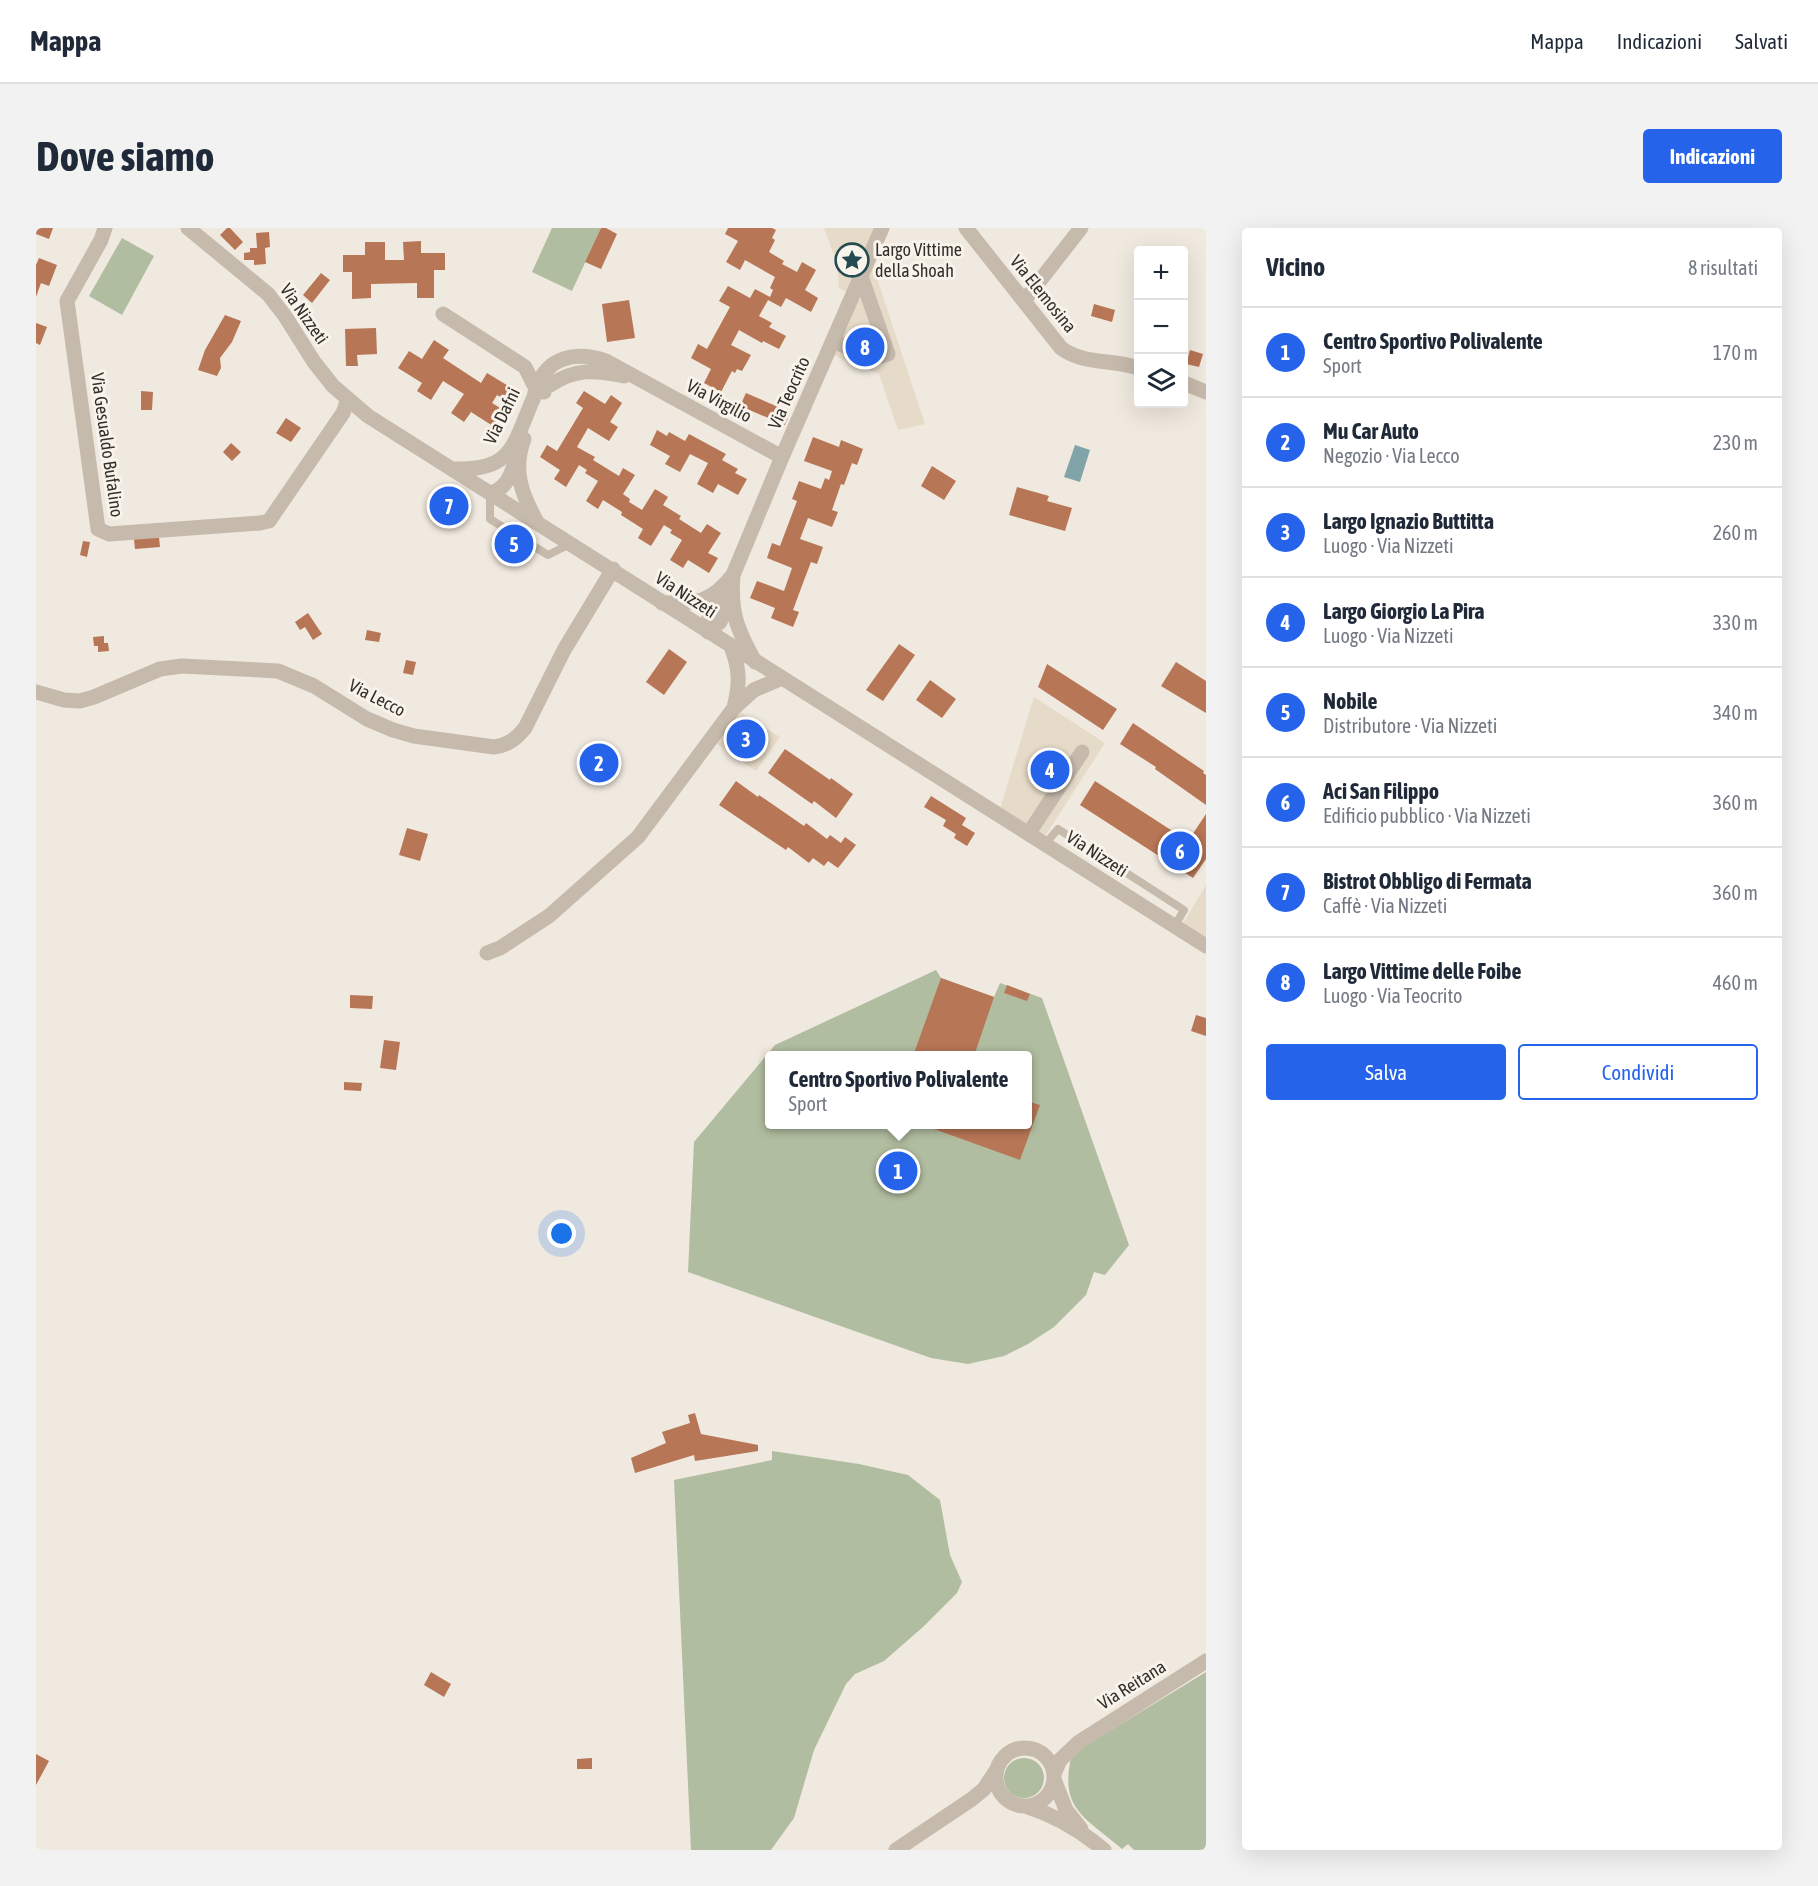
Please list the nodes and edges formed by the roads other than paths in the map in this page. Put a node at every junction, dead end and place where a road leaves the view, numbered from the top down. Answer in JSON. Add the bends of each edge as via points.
{"nodes":[{"id":1,"x":115,"y":228,"type":"edge"},
{"id":2,"x":188,"y":228,"type":"edge"},
{"id":3,"x":882,"y":228,"type":"edge"},
{"id":4,"x":966,"y":228,"type":"edge"},
{"id":5,"x":1081,"y":228,"type":"edge"},
{"id":6,"x":103,"y":234,"type":"edge"},
{"id":7,"x":861,"y":276,"type":"junction"},
{"id":8,"x":1024,"y":301,"type":"junction"},
{"id":9,"x":443,"y":314,"type":"dead end"},
{"id":10,"x":833,"y":340,"type":"junction"},
{"id":11,"x":1134,"y":367,"type":"edge"},
{"id":12,"x":543,"y":385,"type":"junction"},
{"id":13,"x":1188,"y":385,"type":"edge"},
{"id":14,"x":1206,"y":392,"type":"edge"},
{"id":15,"x":348,"y":399,"type":"junction"},
{"id":16,"x":513,"y":455,"type":"junction"},
{"id":17,"x":782,"y":457,"type":"junction"},
{"id":18,"x":454,"y":469,"type":"junction"},
{"id":19,"x":490,"y":493,"type":"junction"},
{"id":20,"x":537,"y":522,"type":"junction"},
{"id":21,"x":572,"y":544,"type":"junction"},
{"id":22,"x":613,"y":569,"type":"junction"},
{"id":23,"x":726,"y":592,"type":"junction"},
{"id":24,"x":662,"y":603,"type":"junction"},
{"id":25,"x":708,"y":632,"type":"junction"},
{"id":26,"x":731,"y":646,"type":"junction"},
{"id":27,"x":755,"y":662,"type":"junction"},
{"id":28,"x":782,"y":678,"type":"junction"},
{"id":29,"x":36,"y":692,"type":"edge"},
{"id":30,"x":734,"y":708,"type":"junction"},
{"id":31,"x":1082,"y":752,"type":"dead end"},
{"id":32,"x":1029,"y":834,"type":"junction"},
{"id":33,"x":1206,"y":946,"type":"edge"},
{"id":34,"x":487,"y":953,"type":"dead end"},
{"id":35,"x":1206,"y":1661,"type":"edge"},
{"id":36,"x":1079,"y":1742,"type":"junction"},
{"id":37,"x":1032,"y":1749,"type":"junction"},
{"id":38,"x":997,"y":1769,"type":"junction"},
{"id":39,"x":1054,"y":1776,"type":"junction"},
{"id":40,"x":972,"y":1799,"type":"junction"},
{"id":41,"x":1012,"y":1804,"type":"junction"},
{"id":42,"x":1028,"y":1807,"type":"junction"},
{"id":43,"x":1085,"y":1834,"type":"junction"},
{"id":44,"x":896,"y":1850,"type":"edge"},
{"id":45,"x":1104,"y":1850,"type":"edge"}],
"edges":[{"from":1,"to":6,"type":"street"},
{"from":2,"to":15,"type":"street","name":"Via Nizzeti","via":[[268,294],[314,362]]},
{"from":3,"to":7,"type":"street","name":"Via Teocrito"},
{"from":4,"to":8,"type":"street","name":"Via Elemosina"},
{"from":5,"to":8,"type":"street"},
{"from":6,"to":15,"type":"street","name":"Via Gesualdo Bufalino","via":[[67,302],[98,528],[109,534],[268,520],[344,413]]},
{"from":7,"to":10,"type":"street","name":"Via Teocrito"},
{"from":7,"to":10,"type":"street","via":[[888,354],[874,358]]},
{"from":8,"to":11,"type":"street","name":"Via Elemosina","via":[[1071,355]]},
{"from":9,"to":12,"type":"street","name":"Via Dafni","via":[[525,367]]},
{"from":10,"to":17,"type":"street","name":"Via Teocrito"},
{"from":12,"to":16,"type":"street","name":"Via Dafni"},
{"from":12,"to":17,"type":"street","name":"Via Virgilio","via":[[586,371],[639,379]]},
{"from":13,"to":14,"type":"street"},
{"from":15,"to":18,"type":"street","name":"Via Nizzeti","via":[[368,416]]},
{"from":16,"to":18,"type":"street","name":"Via Dafni","via":[[481,469]]},
{"from":16,"to":19,"type":"street"},
{"from":16,"to":20,"type":"street","name":"Via Dafni","via":[[526,502]]},
{"from":17,"to":23,"type":"street","name":"Via Teocrito"},
{"from":18,"to":19,"type":"street","name":"Via Nizzeti"},
{"from":19,"to":20,"type":"street","name":"Via Nizzeti"},
{"from":19,"to":21,"type":"lane","via":[[490,519],[548,555]]},
{"from":20,"to":21,"type":"street","name":"Via Nizzeti"},
{"from":21,"to":22,"type":"street","name":"Via Nizzeti"},
{"from":22,"to":24,"type":"street","name":"Via Nizzeti"},
{"from":22,"to":29,"type":"street","name":"Via Lecco","via":[[564,650],[525,728],[502,746],[393,730],[314,686],[278,671],[182,666],[160,669],[80,701]]},
{"from":23,"to":24,"type":"street","via":[[690,603]]},
{"from":23,"to":25,"type":"street","via":[[710,612]]},
{"from":23,"to":27,"type":"street","via":[[740,634]]},
{"from":24,"to":25,"type":"street","name":"Via Nizzeti"},
{"from":25,"to":26,"type":"street","name":"Via Nizzeti"},
{"from":26,"to":27,"type":"street","name":"Via Nizzeti"},
{"from":26,"to":30,"type":"street","via":[[739,676]]},
{"from":27,"to":28,"type":"street","name":"Via Nizzeti"},
{"from":28,"to":30,"type":"street","via":[[754,690]]},
{"from":28,"to":32,"type":"street","name":"Via Nizzeti"},
{"from":30,"to":34,"type":"street","via":[[638,837],[549,916]]},
{"from":31,"to":32,"type":"street"},
{"from":32,"to":33,"type":"street","name":"Via Nizzeti"},
{"from":35,"to":36,"type":"street","name":"Via Reitana"},
{"from":36,"to":37,"type":"street","name":"Via Reitana"},
{"from":36,"to":39,"type":"street","name":"Via Reitana","via":[[1060,1760]]},
{"from":37,"to":38,"type":"street","via":[[1006,1755]]},
{"from":37,"to":39,"type":"street","via":[[1047,1758]]},
{"from":38,"to":40,"type":"street"},
{"from":38,"to":41,"type":"street","via":[[1000,1793]]},
{"from":39,"to":42,"type":"street","via":[[1047,1797]]},
{"from":39,"to":43,"type":"street","via":[[1066,1810]]},
{"from":40,"to":41,"type":"street"},
{"from":40,"to":44,"type":"street"},
{"from":41,"to":42,"type":"street"},
{"from":42,"to":43,"type":"street"},
{"from":43,"to":45,"type":"street"}]}
